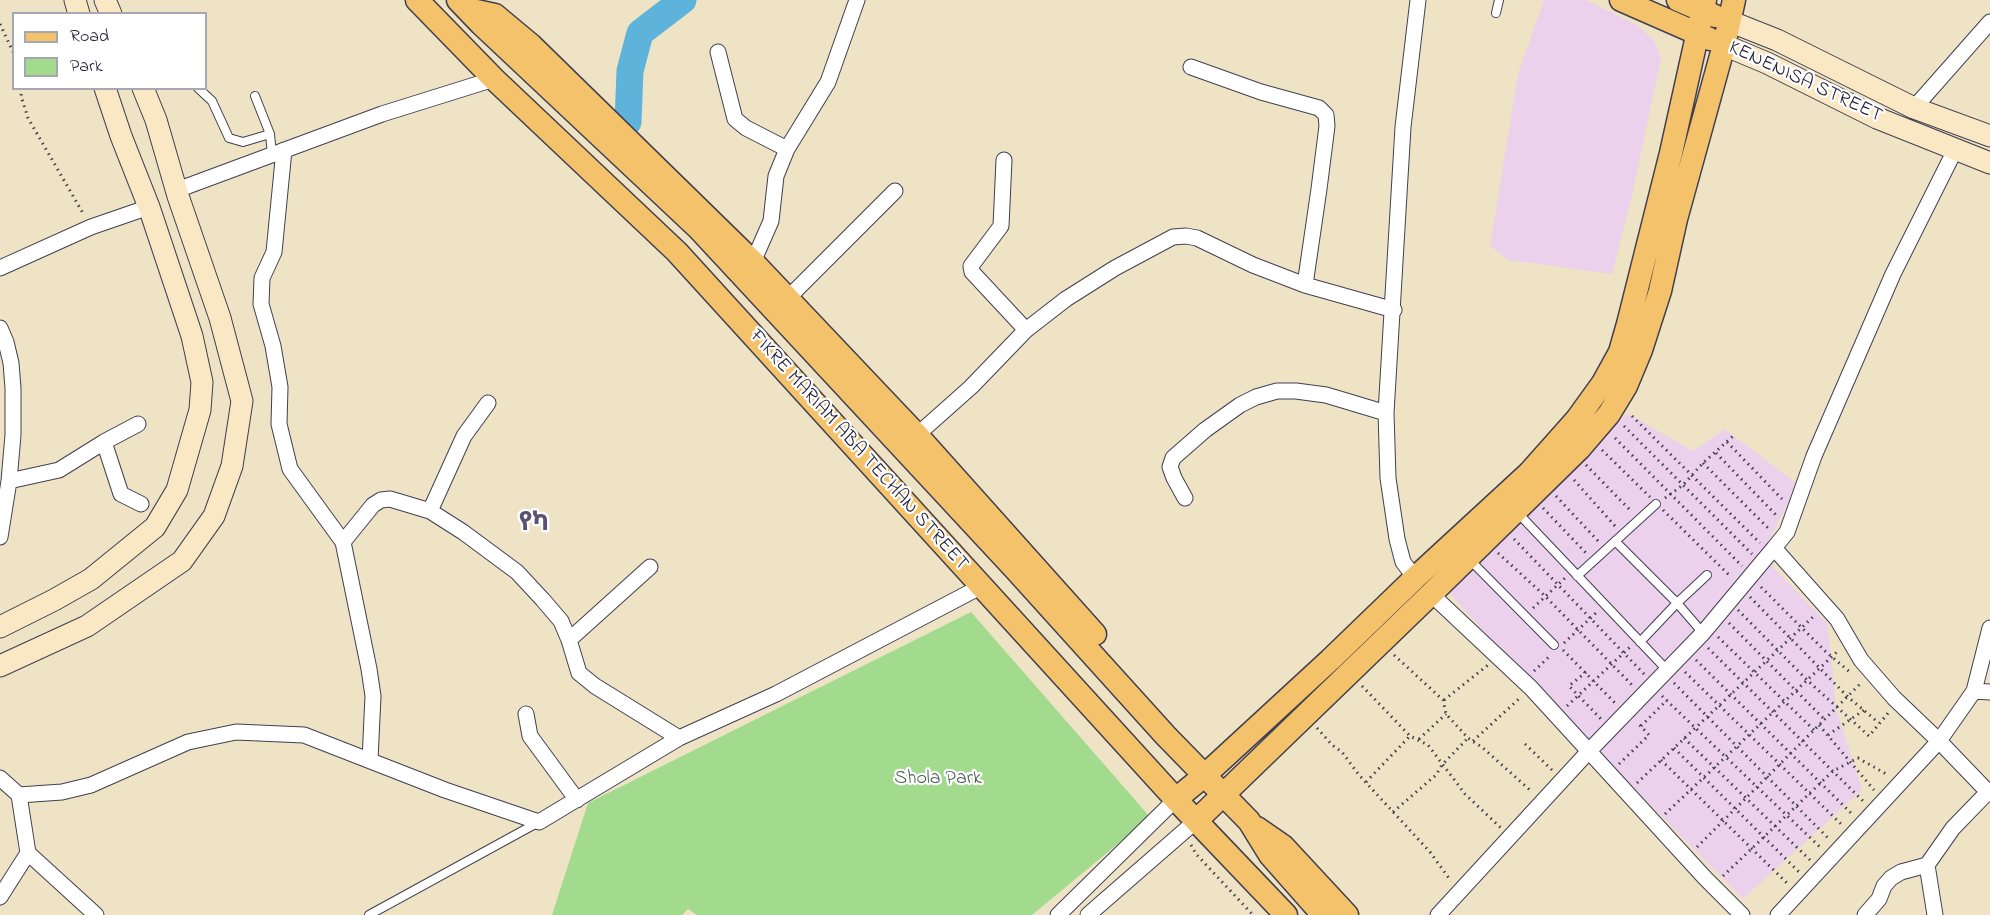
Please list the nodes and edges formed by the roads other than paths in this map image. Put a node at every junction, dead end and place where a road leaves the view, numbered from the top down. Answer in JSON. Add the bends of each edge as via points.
{"nodes":[{"id":1,"x":417,"y":0,"type":"edge"},
{"id":2,"x":857,"y":0,"type":"edge"},
{"id":3,"x":1418,"y":0,"type":"edge"},
{"id":4,"x":1499,"y":0,"type":"edge"},
{"id":5,"x":1621,"y":0,"type":"edge"},
{"id":6,"x":1678,"y":0,"type":"edge"},
{"id":7,"x":463,"y":4,"type":"edge"},
{"id":8,"x":1704,"y":5,"type":"edge"},
{"id":9,"x":1731,"y":10,"type":"edge"},
{"id":10,"x":1496,"y":13,"type":"dead end"},
{"id":11,"x":1990,"y":22,"type":"edge"},
{"id":12,"x":1697,"y":34,"type":"junction"},
{"id":13,"x":1724,"y":45,"type":"junction"},
{"id":14,"x":718,"y":52,"type":"dead end"},
{"id":15,"x":1191,"y":67,"type":"dead end"},
{"id":16,"x":494,"y":79,"type":"junction"},
{"id":17,"x":106,"y":90,"type":"edge"},
{"id":18,"x":144,"y":90,"type":"edge"},
{"id":19,"x":200,"y":90,"type":"edge"},
{"id":20,"x":255,"y":96,"type":"dead end"},
{"id":21,"x":1914,"y":108,"type":"junction"},
{"id":22,"x":270,"y":134,"type":"junction"},
{"id":23,"x":1990,"y":136,"type":"edge"},
{"id":24,"x":787,"y":148,"type":"junction"},
{"id":25,"x":1955,"y":150,"type":"junction"},
{"id":26,"x":278,"y":153,"type":"junction"},
{"id":27,"x":1004,"y":160,"type":"dead end"},
{"id":28,"x":1990,"y":163,"type":"edge"},
{"id":29,"x":177,"y":190,"type":"junction"},
{"id":30,"x":895,"y":190,"type":"dead end"},
{"id":31,"x":149,"y":207,"type":"junction"},
{"id":32,"x":1665,"y":217,"type":"junction"},
{"id":33,"x":699,"y":229,"type":"junction"},
{"id":34,"x":677,"y":252,"type":"junction"},
{"id":35,"x":753,"y":262,"type":"junction"},
{"id":36,"x":0,"y":267,"type":"edge"},
{"id":37,"x":1305,"y":285,"type":"junction"},
{"id":38,"x":788,"y":298,"type":"junction"},
{"id":39,"x":1394,"y":310,"type":"junction"},
{"id":40,"x":0,"y":328,"type":"edge"},
{"id":41,"x":1026,"y":330,"type":"junction"},
{"id":42,"x":488,"y":403,"type":"dead end"},
{"id":43,"x":1386,"y":413,"type":"junction"},
{"id":44,"x":138,"y":424,"type":"dead end"},
{"id":45,"x":917,"y":435,"type":"junction"},
{"id":46,"x":104,"y":442,"type":"junction"},
{"id":47,"x":9,"y":481,"type":"junction"},
{"id":48,"x":1185,"y":498,"type":"dead end"},
{"id":49,"x":141,"y":504,"type":"dead end"},
{"id":50,"x":1656,"y":504,"type":"road end"},
{"id":51,"x":430,"y":511,"type":"junction"},
{"id":52,"x":1516,"y":511,"type":"junction"},
{"id":53,"x":0,"y":537,"type":"edge"},
{"id":54,"x":1615,"y":541,"type":"junction"},
{"id":55,"x":343,"y":542,"type":"junction"},
{"id":56,"x":1767,"y":556,"type":"junction"},
{"id":57,"x":1468,"y":558,"type":"junction"},
{"id":58,"x":650,"y":567,"type":"dead end"},
{"id":59,"x":1575,"y":573,"type":"junction"},
{"id":60,"x":1707,"y":575,"type":"dead end"},
{"id":61,"x":1415,"y":578,"type":"junction"},
{"id":62,"x":982,"y":586,"type":"junction"},
{"id":63,"x":1431,"y":594,"type":"junction"},
{"id":64,"x":1677,"y":603,"type":"junction"},
{"id":65,"x":0,"y":627,"type":"edge"},
{"id":66,"x":1990,"y":628,"type":"edge"},
{"id":67,"x":1703,"y":633,"type":"junction"},
{"id":68,"x":569,"y":640,"type":"junction"},
{"id":69,"x":1639,"y":641,"type":"junction"},
{"id":70,"x":1556,"y":646,"type":"road end"},
{"id":71,"x":0,"y":666,"type":"edge"},
{"id":72,"x":1659,"y":679,"type":"junction"},
{"id":73,"x":1974,"y":691,"type":"junction"},
{"id":74,"x":1990,"y":692,"type":"edge"},
{"id":75,"x":526,"y":714,"type":"dead end"},
{"id":76,"x":1148,"y":716,"type":"junction"},
{"id":77,"x":679,"y":738,"type":"junction"},
{"id":78,"x":1940,"y":741,"type":"junction"},
{"id":79,"x":1589,"y":751,"type":"junction"},
{"id":80,"x":370,"y":760,"type":"junction"},
{"id":81,"x":1204,"y":776,"type":"junction"},
{"id":82,"x":0,"y":778,"type":"edge"},
{"id":83,"x":1989,"y":794,"type":"edge"},
{"id":84,"x":19,"y":795,"type":"junction"},
{"id":85,"x":1223,"y":796,"type":"junction"},
{"id":86,"x":1176,"y":799,"type":"junction"},
{"id":87,"x":577,"y":800,"type":"junction"},
{"id":88,"x":539,"y":822,"type":"junction"},
{"id":89,"x":1249,"y":822,"type":"junction"},
{"id":90,"x":1190,"y":826,"type":"junction"},
{"id":91,"x":28,"y":853,"type":"junction"},
{"id":92,"x":1927,"y":865,"type":"junction"},
{"id":93,"x":0,"y":897,"type":"edge"},
{"id":94,"x":1281,"y":913,"type":"edge"},
{"id":95,"x":96,"y":915,"type":"edge"},
{"id":96,"x":369,"y":915,"type":"edge"},
{"id":97,"x":1058,"y":915,"type":"edge"},
{"id":98,"x":1088,"y":915,"type":"edge"},
{"id":99,"x":1323,"y":915,"type":"edge"},
{"id":100,"x":1347,"y":915,"type":"edge"},
{"id":101,"x":1438,"y":915,"type":"edge"},
{"id":102,"x":1742,"y":915,"type":"edge"},
{"id":103,"x":1778,"y":915,"type":"edge"},
{"id":104,"x":1865,"y":915,"type":"edge"},
{"id":105,"x":1935,"y":915,"type":"edge"}],
"edges":[{"from":1,"to":16,"type":"main road","name":"FIKRE MARIAM ABA TECHAN STREET"},
{"from":2,"to":24,"type":"street","via":[[828,82]]},
{"from":3,"to":39,"type":"street","via":[[1403,127]]},
{"from":4,"to":10,"type":"lane"},
{"from":5,"to":12,"type":"main road","name":"KENENISA STREET"},
{"from":6,"to":8,"type":"main road","name":"KENENISA STREET"},
{"from":7,"to":33,"type":"main road","name":"FIKRE MARIAM ABA TECHAN STREET"},
{"from":7,"to":35,"type":"main road","via":[[495,15],[531,45]]},
{"from":8,"to":9,"type":"main road","name":"KENENISA STREET"},
{"from":8,"to":12,"type":"main road"},
{"from":9,"to":13,"type":"main road"},
{"from":9,"to":21,"type":"main road","name":"KENENISA STREET","via":[[1777,40]]},
{"from":11,"to":21,"type":"street"},
{"from":12,"to":13,"type":"main road","name":"KENENISA STREET"},
{"from":12,"to":32,"type":"main road","via":[[1671,153]]},
{"from":13,"to":25,"type":"main road","name":"KENENISA STREET","via":[[1877,118]]},
{"from":13,"to":32,"type":"main road"},
{"from":14,"to":24,"type":"street","via":[[735,119]]},
{"from":15,"to":37,"type":"street","via":[[1319,108],[1326,115]]},
{"from":16,"to":26,"type":"street","via":[[382,114]]},
{"from":16,"to":34,"type":"main road","name":"FIKRE MARIAM ABA TECHAN STREET"},
{"from":17,"to":31,"type":"main road"},
{"from":18,"to":29,"type":"main road"},
{"from":19,"to":22,"type":"lane","via":[[212,101],[229,138],[243,142]]},
{"from":20,"to":22,"type":"lane"},
{"from":21,"to":23,"type":"main road","name":"KENENISA STREET"},
{"from":22,"to":26,"type":"lane"},
{"from":24,"to":35,"type":"street","via":[[776,176],[771,221]]},
{"from":25,"to":28,"type":"main road","name":"KENENISA STREET"},
{"from":25,"to":56,"type":"street","via":[[1893,274],[1794,511]]},
{"from":26,"to":29,"type":"street"},
{"from":26,"to":55,"type":"street","via":[[274,252],[262,279],[261,304],[280,387],[279,424],[290,469]]},
{"from":27,"to":41,"type":"street","via":[[1001,226],[971,266],[972,272]]},
{"from":29,"to":71,"type":"main road","via":[[220,318],[242,401],[232,465],[214,516],[182,561],[135,594],[87,626]]},
{"from":30,"to":38,"type":"street"},
{"from":31,"to":36,"type":"street","via":[[91,227]]},
{"from":31,"to":65,"type":"main road","via":[[192,336],[202,382],[195,432],[177,490],[155,527],[91,579]]},
{"from":32,"to":52,"type":"main road","via":[[1660,291],[1626,386],[1609,414],[1579,449]]},
{"from":32,"to":61,"type":"main road","via":[[1620,352],[1603,383],[1529,473]]},
{"from":33,"to":34,"type":"main road"},
{"from":33,"to":76,"type":"main road","name":"FIKRE MARIAM ABA TECHAN STREET"},
{"from":34,"to":62,"type":"main road","name":"FIKRE MARIAM ABA TECHAN STREET"},
{"from":35,"to":38,"type":"main road"},
{"from":37,"to":39,"type":"street"},
{"from":37,"to":41,"type":"street","via":[[1197,238],[1173,237],[1115,268]]},
{"from":38,"to":45,"type":"main road"},
{"from":39,"to":43,"type":"street"},
{"from":40,"to":47,"type":"street","via":[[11,363],[13,388]]},
{"from":41,"to":45,"type":"street"},
{"from":42,"to":51,"type":"street","via":[[464,436]]},
{"from":43,"to":48,"type":"street","via":[[1326,395],[1296,391],[1256,397],[1205,430],[1173,458],[1170,467]]},
{"from":43,"to":61,"type":"street","via":[[1388,478],[1397,539],[1403,562]]},
{"from":44,"to":46,"type":"street"},
{"from":45,"to":76,"type":"main road","via":[[1141,686]]},
{"from":46,"to":47,"type":"street","via":[[59,470]]},
{"from":46,"to":49,"type":"street","via":[[121,494]]},
{"from":47,"to":53,"type":"street"},
{"from":50,"to":54,"type":"lane"},
{"from":51,"to":55,"type":"street","via":[[381,500]]},
{"from":51,"to":68,"type":"street","via":[[517,572],[561,621]]},
{"from":52,"to":57,"type":"main road"},
{"from":52,"to":59,"type":"lane"},
{"from":54,"to":59,"type":"lane"},
{"from":54,"to":64,"type":"lane"},
{"from":55,"to":80,"type":"street","via":[[373,696]]},
{"from":56,"to":67,"type":"street"},
{"from":56,"to":78,"type":"street","via":[[1825,605],[1861,660]]},
{"from":57,"to":63,"type":"main road"},
{"from":57,"to":70,"type":"lane"},
{"from":58,"to":68,"type":"street"},
{"from":59,"to":69,"type":"lane"},
{"from":60,"to":64,"type":"lane"},
{"from":61,"to":81,"type":"main road"},
{"from":62,"to":77,"type":"street","via":[[776,694]]},
{"from":62,"to":86,"type":"main road","name":"FIKRE MARIAM ABA TECHAN STREET"},
{"from":63,"to":79,"type":"street","via":[[1498,656]]},
{"from":63,"to":85,"type":"main road"},
{"from":64,"to":67,"type":"lane"},
{"from":64,"to":69,"type":"lane"},
{"from":66,"to":73,"type":"street"},
{"from":67,"to":72,"type":"street"},
{"from":68,"to":77,"type":"street","via":[[579,673]]},
{"from":69,"to":72,"type":"lane"},
{"from":72,"to":79,"type":"street"},
{"from":73,"to":74,"type":"street"},
{"from":73,"to":78,"type":"street"},
{"from":75,"to":87,"type":"street","via":[[530,736]]},
{"from":76,"to":81,"type":"main road","name":"FIKRE MARIAM ABA TECHAN STREET"},
{"from":77,"to":87,"type":"street"},
{"from":78,"to":83,"type":"street"},
{"from":78,"to":103,"type":"street"},
{"from":79,"to":101,"type":"street"},
{"from":79,"to":102,"type":"street"},
{"from":80,"to":84,"type":"street","via":[[304,735],[236,732],[188,742],[91,785]]},
{"from":80,"to":88,"type":"street"},
{"from":81,"to":85,"type":"main road","name":"FIKRE MARIAM ABA TECHAN STREET"},
{"from":81,"to":86,"type":"main road"},
{"from":82,"to":84,"type":"street"},
{"from":83,"to":92,"type":"street","via":[[1953,828]]},
{"from":84,"to":91,"type":"street"},
{"from":85,"to":89,"type":"main road","name":"FIKRE MARIAM ABA TECHAN STREET"},
{"from":85,"to":90,"type":"main road"},
{"from":86,"to":90,"type":"main road","name":"FIKRE MARIAM ABA TECHAN STREET"},
{"from":86,"to":97,"type":"street"},
{"from":87,"to":88,"type":"street"},
{"from":88,"to":96,"type":"lane"},
{"from":89,"to":99,"type":"main road","name":"FIKRE MARIAM ABA TECHAN STREET","via":[[1270,855]]},
{"from":89,"to":100,"type":"main road","via":[[1283,846]]},
{"from":90,"to":94,"type":"main road","name":"FIKRE MARIAM ABA TECHAN STREET"},
{"from":90,"to":98,"type":"street"},
{"from":91,"to":93,"type":"street"},
{"from":91,"to":95,"type":"street"},
{"from":92,"to":104,"type":"street","via":[[1891,878]]},
{"from":92,"to":105,"type":"street"}]}
